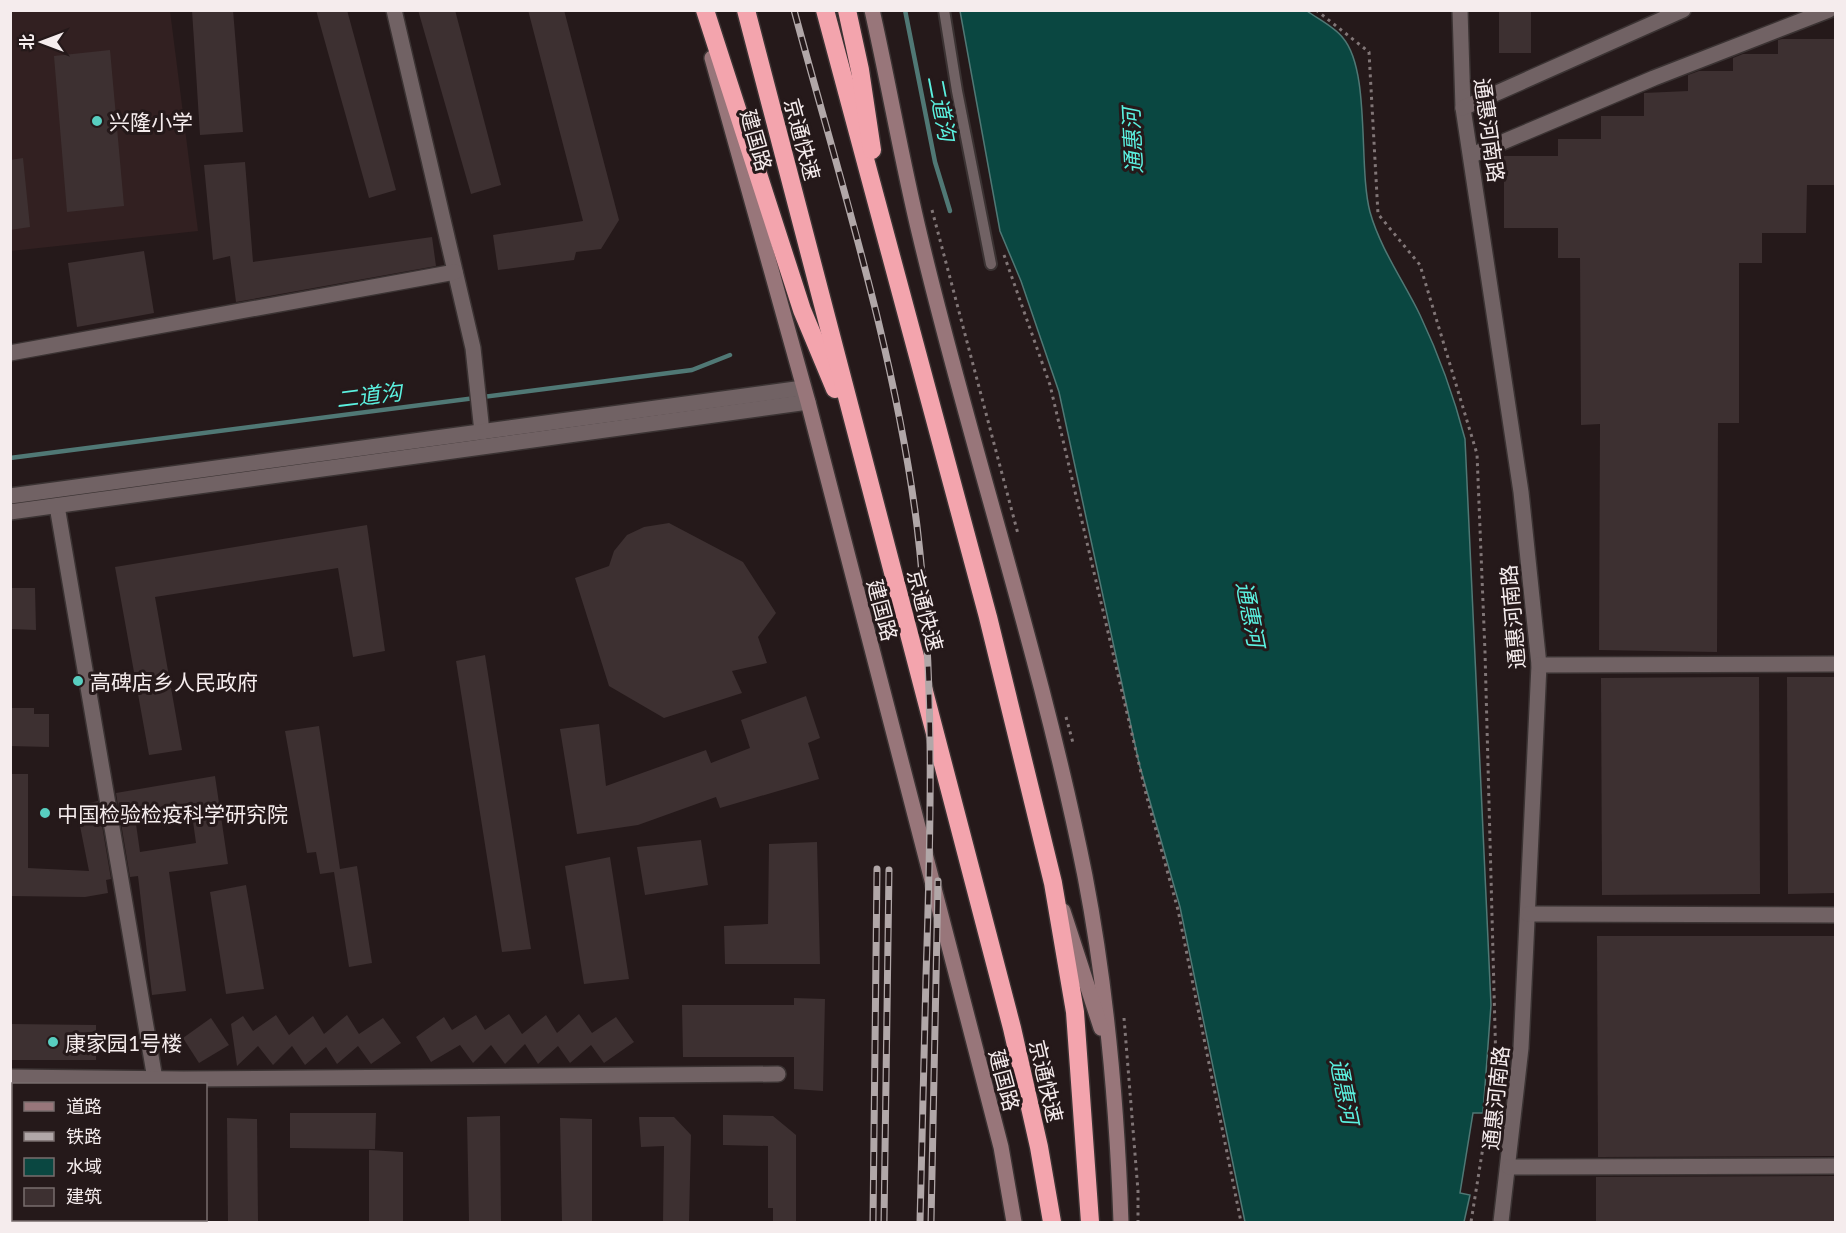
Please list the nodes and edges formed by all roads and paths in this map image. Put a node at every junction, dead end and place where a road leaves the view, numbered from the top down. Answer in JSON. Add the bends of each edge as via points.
{"nodes":[{"id":1,"x":394,"y":10,"type":"edge"},
{"id":2,"x":699,"y":10,"type":"edge"},
{"id":3,"x":705,"y":10,"type":"edge"},
{"id":4,"x":746,"y":10,"type":"edge"},
{"id":5,"x":825,"y":10,"type":"edge"},
{"id":6,"x":848,"y":10,"type":"edge"},
{"id":7,"x":872,"y":10,"type":"edge"},
{"id":8,"x":945,"y":10,"type":"edge"},
{"id":9,"x":1316,"y":10,"type":"edge"},
{"id":10,"x":1460,"y":10,"type":"edge"},
{"id":11,"x":1683,"y":10,"type":"edge"},
{"id":12,"x":1828,"y":10,"type":"edge"},
{"id":13,"x":1463,"y":108,"type":"junction"},
{"id":14,"x":1472,"y":155,"type":"junction"},
{"id":15,"x":884,"y":235,"type":"junction"},
{"id":16,"x":987,"y":245,"type":"junction"},
{"id":17,"x":991,"y":264,"type":"dead end"},
{"id":18,"x":455,"y":272,"type":"junction"},
{"id":19,"x":10,"y":353,"type":"edge"},
{"id":20,"x":806,"y":395,"type":"junction"},
{"id":21,"x":482,"y":432,"type":"junction"},
{"id":22,"x":862,"y":456,"type":"junction"},
{"id":23,"x":10,"y":496,"type":"edge"},
{"id":24,"x":57,"y":506,"type":"junction"},
{"id":25,"x":10,"y":512,"type":"edge"},
{"id":26,"x":1836,"y":664,"type":"edge"},
{"id":27,"x":1539,"y":665,"type":"junction"},
{"id":28,"x":1053,"y":883,"type":"junction"},
{"id":29,"x":1527,"y":914,"type":"junction"},
{"id":30,"x":1836,"y":915,"type":"edge"},
{"id":31,"x":1110,"y":1056,"type":"junction"},
{"id":32,"x":778,"y":1074,"type":"dead end"},
{"id":33,"x":10,"y":1077,"type":"edge"},
{"id":34,"x":155,"y":1078,"type":"junction"},
{"id":35,"x":183,"y":1082,"type":"edge"},
{"id":36,"x":1836,"y":1166,"type":"edge"},
{"id":37,"x":1509,"y":1167,"type":"junction"},
{"id":38,"x":1014,"y":1222,"type":"edge"},
{"id":39,"x":1052,"y":1222,"type":"edge"},
{"id":40,"x":1090,"y":1222,"type":"edge"},
{"id":41,"x":1121,"y":1222,"type":"edge"},
{"id":42,"x":1241,"y":1222,"type":"edge"},
{"id":43,"x":1471,"y":1222,"type":"edge"},
{"id":44,"x":1501,"y":1222,"type":"edge"}],
"edges":[{"from":1,"to":18,"type":"street"},
{"from":2,"to":20,"type":"main road","name":"建国路"},
{"from":3,"to":22,"type":"highway","via":[[802,310]]},
{"from":4,"to":22,"type":"highway","name":"京通快速"},
{"from":5,"to":15,"type":"highway","name":"京通快速"},
{"from":6,"to":15,"type":"highway"},
{"from":7,"to":31,"type":"main road","via":[[920,234],[1059,762],[1085,877]]},
{"from":8,"to":16,"type":"lane"},
{"from":9,"to":43,"type":"path","via":[[1369,52],[1378,214],[1420,265],[1477,454],[1496,1066]]},
{"from":10,"to":13,"type":"street","name":"通惠河南路"},
{"from":11,"to":13,"type":"street"},
{"from":12,"to":14,"type":"street"},
{"from":13,"to":14,"type":"street","name":"通惠河南路"},
{"from":14,"to":27,"type":"street","name":"通惠河南路","via":[[1521,492]]},
{"from":15,"to":28,"type":"highway","name":"京通快速","via":[[988,617]]},
{"from":16,"to":17,"type":"lane"},
{"from":16,"to":42,"type":"path","via":[[1003,252],[1013,274],[1050,385],[1146,794],[1178,910]]},
{"from":18,"to":19,"type":"street"},
{"from":18,"to":21,"type":"street","via":[[478,370]]},
{"from":20,"to":21,"type":"street"},
{"from":20,"to":24,"type":"street"},
{"from":20,"to":38,"type":"main road","name":"建国路","via":[[1001,1147]]},
{"from":21,"to":23,"type":"street"},
{"from":22,"to":39,"type":"highway","name":"京通快速","via":[[1012,1029]]},
{"from":24,"to":25,"type":"street"},
{"from":24,"to":34,"type":"street"},
{"from":26,"to":27,"type":"street"},
{"from":27,"to":29,"type":"street","name":"通惠河南路"},
{"from":28,"to":31,"type":"main road"},
{"from":28,"to":40,"type":"highway","name":"京通快速","via":[[1075,1012]]},
{"from":29,"to":30,"type":"street"},
{"from":29,"to":37,"type":"street","name":"通惠河南路","via":[[1521,1048]]},
{"from":31,"to":41,"type":"main road"},
{"from":32,"to":35,"type":"street"},
{"from":33,"to":34,"type":"street"},
{"from":34,"to":35,"type":"street"},
{"from":36,"to":37,"type":"street"},
{"from":37,"to":44,"type":"street","name":"通惠河南路"}]}
